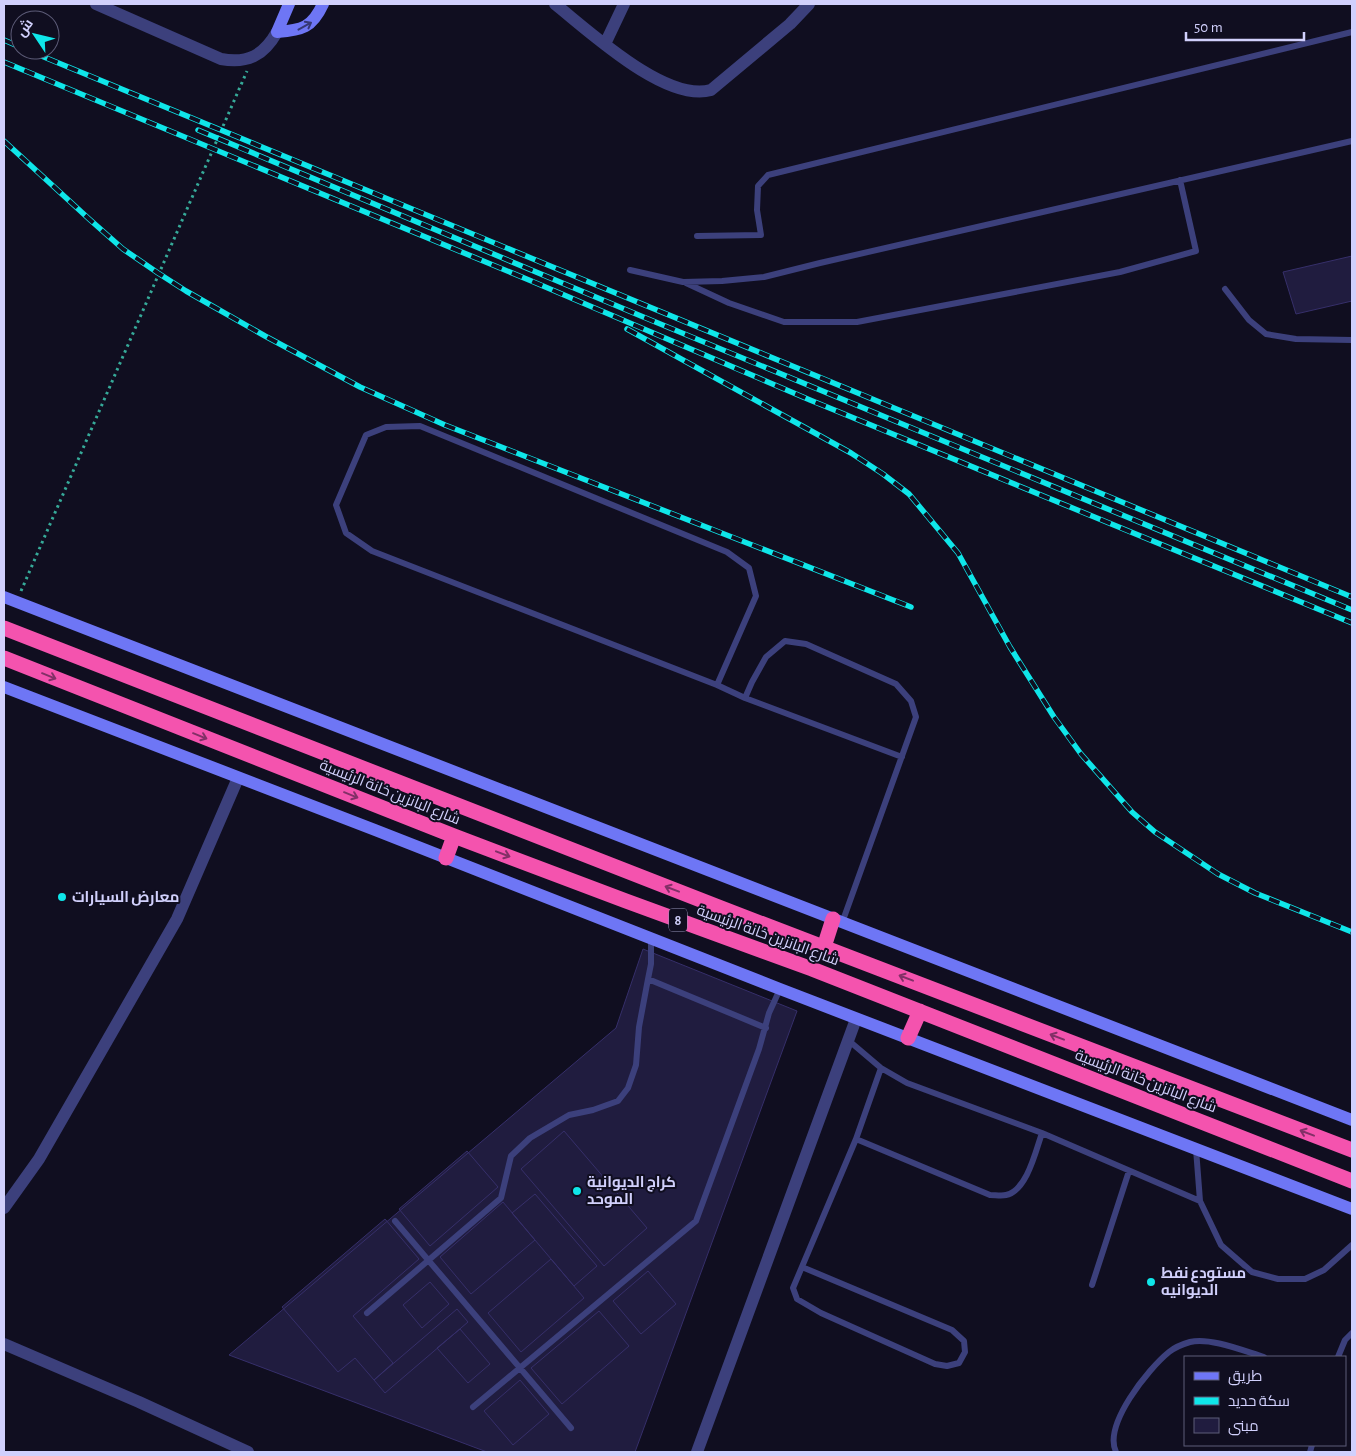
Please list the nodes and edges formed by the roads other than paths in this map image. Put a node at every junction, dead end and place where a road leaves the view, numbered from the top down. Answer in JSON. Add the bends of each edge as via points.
{"nodes":[{"id":1,"x":96,"y":4,"type":"edge"},
{"id":2,"x":289,"y":4,"type":"edge"},
{"id":3,"x":323,"y":4,"type":"edge"},
{"id":4,"x":555,"y":4,"type":"edge"},
{"id":5,"x":624,"y":4,"type":"edge"},
{"id":6,"x":808,"y":4,"type":"edge"},
{"id":7,"x":277,"y":32,"type":"junction"},
{"id":8,"x":1352,"y":32,"type":"edge"},
{"id":9,"x":605,"y":44,"type":"junction"},
{"id":10,"x":1352,"y":141,"type":"edge"},
{"id":11,"x":1180,"y":180,"type":"junction"},
{"id":12,"x":697,"y":236,"type":"dead end"},
{"id":13,"x":630,"y":270,"type":"dead end"},
{"id":14,"x":683,"y":282,"type":"junction"},
{"id":15,"x":1225,"y":289,"type":"dead end"},
{"id":16,"x":1352,"y":340,"type":"edge"},
{"id":17,"x":4,"y":597,"type":"edge"},
{"id":18,"x":4,"y":628,"type":"edge"},
{"id":19,"x":4,"y":658,"type":"edge"},
{"id":20,"x":717,"y":685,"type":"junction"},
{"id":21,"x":4,"y":686,"type":"edge"},
{"id":22,"x":745,"y":698,"type":"junction"},
{"id":23,"x":902,"y":758,"type":"junction"},
{"id":24,"x":238,"y":778,"type":"junction"},
{"id":25,"x":454,"y":836,"type":"junction"},
{"id":26,"x":446,"y":858,"type":"junction"},
{"id":27,"x":837,"y":921,"type":"junction"},
{"id":28,"x":651,"y":939,"type":"junction"},
{"id":29,"x":824,"y":947,"type":"junction"},
{"id":30,"x":648,"y":979,"type":"junction"},
{"id":31,"x":780,"y":989,"type":"junction"},
{"id":32,"x":920,"y":1011,"type":"junction"},
{"id":33,"x":856,"y":1019,"type":"junction"},
{"id":34,"x":766,"y":1028,"type":"junction"},
{"id":35,"x":908,"y":1038,"type":"junction"},
{"id":36,"x":848,"y":1040,"type":"junction"},
{"id":37,"x":881,"y":1068,"type":"junction"},
{"id":38,"x":1352,"y":1120,"type":"edge"},
{"id":39,"x":1042,"y":1133,"type":"junction"},
{"id":40,"x":856,"y":1139,"type":"junction"},
{"id":41,"x":1196,"y":1149,"type":"junction"},
{"id":42,"x":1352,"y":1150,"type":"edge"},
{"id":43,"x":1129,"y":1171,"type":"junction"},
{"id":44,"x":1352,"y":1181,"type":"edge"},
{"id":45,"x":1200,"y":1201,"type":"junction"},
{"id":46,"x":4,"y":1208,"type":"edge"},
{"id":47,"x":1352,"y":1209,"type":"edge"},
{"id":48,"x":394,"y":1221,"type":"dead end"},
{"id":49,"x":1352,"y":1245,"type":"edge"},
{"id":50,"x":428,"y":1260,"type":"junction"},
{"id":51,"x":802,"y":1267,"type":"junction"},
{"id":52,"x":1092,"y":1285,"type":"dead end"},
{"id":53,"x":367,"y":1313,"type":"dead end"},
{"id":54,"x":1352,"y":1333,"type":"edge"},
{"id":55,"x":4,"y":1344,"type":"edge"},
{"id":56,"x":1261,"y":1356,"type":"edge"},
{"id":57,"x":1338,"y":1356,"type":"edge"},
{"id":58,"x":519,"y":1367,"type":"junction"},
{"id":59,"x":473,"y":1407,"type":"dead end"},
{"id":60,"x":571,"y":1428,"type":"dead end"},
{"id":61,"x":248,"y":1452,"type":"edge"},
{"id":62,"x":697,"y":1452,"type":"edge"},
{"id":63,"x":1116,"y":1452,"type":"edge"}],
"edges":[{"from":1,"to":7,"type":"street","via":[[232,61],[263,52]]},
{"from":2,"to":7,"type":"main road"},
{"from":7,"to":3,"type":"main road","one_way":true,"via":[[307,26]]},
{"from":4,"to":9,"type":"street"},
{"from":5,"to":9,"type":"street"},
{"from":6,"to":9,"type":"street","via":[[790,24],[711,90],[702,93],[673,87],[635,66]]},
{"from":8,"to":12,"type":"lane","via":[[768,175],[758,186],[761,235]]},
{"from":10,"to":11,"type":"lane"},
{"from":11,"to":14,"type":"lane","via":[[764,277]]},
{"from":11,"to":14,"type":"lane","via":[[1196,251],[1120,272],[857,322],[784,322],[728,303]]},
{"from":13,"to":14,"type":"lane"},
{"from":15,"to":16,"type":"lane","via":[[1249,320],[1266,334],[1296,339]]},
{"from":17,"to":27,"type":"main road"},
{"from":29,"to":18,"type":"highway","name":"شارع البانزين خانة الرئيسية","number":"8","one_way":true},
{"from":19,"to":25,"type":"highway","name":"شارع البانزين خانة الرئيسية","number":"8","one_way":true},
{"from":20,"to":20,"type":"lane","via":[[372,551],[346,533],[336,506],[366,435],[386,428],[420,426],[727,552],[749,568],[756,596]]},
{"from":20,"to":22,"type":"lane"},
{"from":21,"to":24,"type":"main road"},
{"from":22,"to":23,"type":"lane"},
{"from":22,"to":23,"type":"lane","via":[[766,657],[785,641],[806,644],[896,684],[911,700],[916,717]]},
{"from":23,"to":27,"type":"lane"},
{"from":24,"to":26,"type":"main road"},
{"from":24,"to":46,"type":"street","via":[[177,919],[39,1159]]},
{"from":25,"to":26,"type":"highway"},
{"from":25,"to":32,"type":"highway","name":"شارع البانزين خانة الرئيسية","number":"8","one_way":true},
{"from":26,"to":28,"type":"main road"},
{"from":27,"to":29,"type":"highway"},
{"from":27,"to":38,"type":"main road"},
{"from":28,"to":30,"type":"lane"},
{"from":28,"to":31,"type":"main road"},
{"from":42,"to":29,"type":"highway","name":"شارع البانزين خانة الرئيسية","number":"8","one_way":true},
{"from":30,"to":34,"type":"lane"},
{"from":30,"to":50,"type":"lane","via":[[636,1065],[623,1095],[618,1101],[569,1115],[530,1138],[511,1156],[501,1198]]},
{"from":31,"to":33,"type":"main road"},
{"from":31,"to":34,"type":"lane"},
{"from":32,"to":35,"type":"highway"},
{"from":32,"to":44,"type":"highway","name":"شارع البانزين خانة الرئيسية","number":"8"},
{"from":33,"to":35,"type":"main road"},
{"from":33,"to":36,"type":"street"},
{"from":34,"to":58,"type":"lane","via":[[696,1220]]},
{"from":35,"to":41,"type":"main road"},
{"from":36,"to":37,"type":"lane"},
{"from":36,"to":62,"type":"street"},
{"from":37,"to":39,"type":"lane","via":[[907,1083]]},
{"from":37,"to":40,"type":"lane"},
{"from":39,"to":40,"type":"lane","via":[[1027,1176],[1007,1196],[990,1194]]},
{"from":39,"to":43,"type":"lane"},
{"from":40,"to":51,"type":"lane"},
{"from":41,"to":45,"type":"lane"},
{"from":41,"to":47,"type":"main road"},
{"from":43,"to":45,"type":"lane"},
{"from":43,"to":52,"type":"lane"},
{"from":45,"to":49,"type":"lane","via":[[1221,1245],[1252,1272],[1278,1279],[1305,1279],[1324,1270]]},
{"from":48,"to":50,"type":"lane"},
{"from":50,"to":53,"type":"lane"},
{"from":50,"to":58,"type":"lane"},
{"from":51,"to":51,"type":"lane","via":[[793,1288],[797,1299],[821,1313],[935,1364],[948,1366],[958,1363],[965,1352],[964,1341],[952,1330]]},
{"from":54,"to":57,"type":"lane"},
{"from":55,"to":61,"type":"street"},
{"from":56,"to":63,"type":"lane","via":[[1220,1343],[1191,1342],[1170,1351],[1138,1386],[1119,1415],[1113,1446]]},
{"from":58,"to":59,"type":"lane"},
{"from":58,"to":60,"type":"lane"}]}
